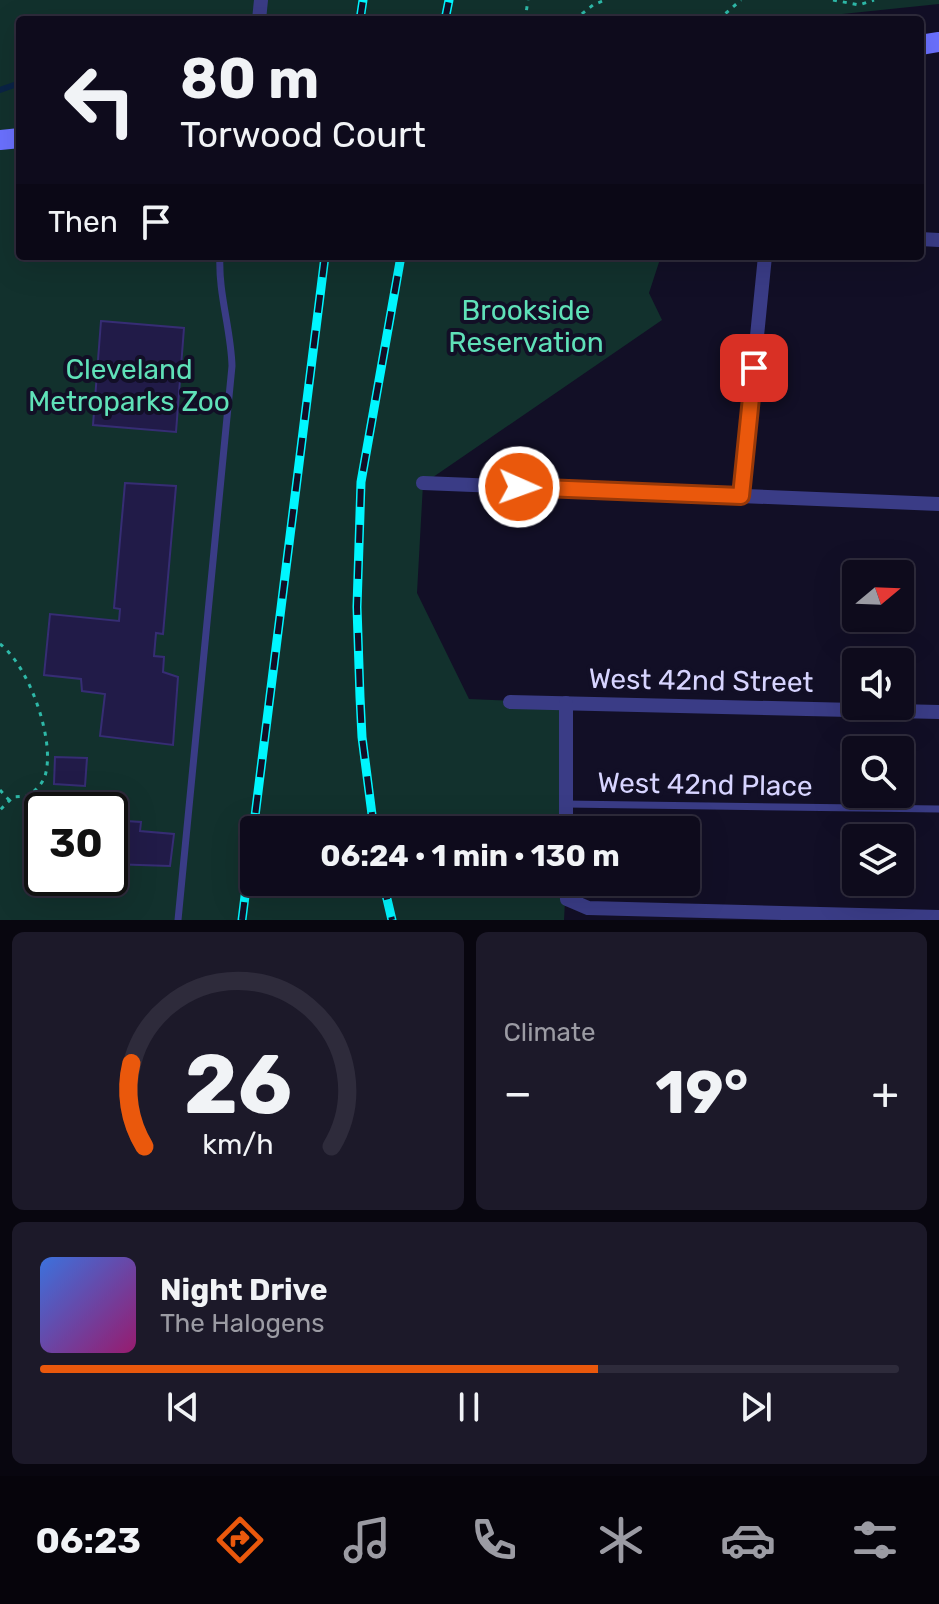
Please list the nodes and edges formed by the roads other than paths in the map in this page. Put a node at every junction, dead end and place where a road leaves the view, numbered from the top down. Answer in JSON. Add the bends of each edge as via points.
{"nodes":[{"id":1,"x":220,"y":260,"type":"edge"},
{"id":2,"x":765,"y":260,"type":"edge"},
{"id":3,"x":423,"y":483,"type":"dead end"},
{"id":4,"x":741,"y":496,"type":"junction"},
{"id":5,"x":939,"y":504,"type":"edge"},
{"id":6,"x":510,"y":702,"type":"dead end"},
{"id":7,"x":566,"y":703,"type":"junction"},
{"id":8,"x":939,"y":712,"type":"edge"},
{"id":9,"x":565,"y":804,"type":"junction"},
{"id":10,"x":939,"y":809,"type":"edge"},
{"id":11,"x":565,"y":816,"type":"edge"},
{"id":12,"x":567,"y":896,"type":"edge"},
{"id":13,"x":939,"y":917,"type":"edge"},
{"id":14,"x":178,"y":920,"type":"edge"}],
"edges":[{"from":1,"to":14,"type":"lane","via":[[232,366]]},
{"from":2,"to":4,"type":"street"},
{"from":3,"to":4,"type":"street"},
{"from":4,"to":5,"type":"street"},
{"from":6,"to":7,"type":"street","name":"West 42nd Street"},
{"from":7,"to":8,"type":"street","name":"West 42nd Street"},
{"from":7,"to":9,"type":"street"},
{"from":9,"to":10,"type":"lane","name":"West 42nd Place"},
{"from":9,"to":11,"type":"street"},
{"from":12,"to":13,"type":"street","via":[[588,908]]}]}
